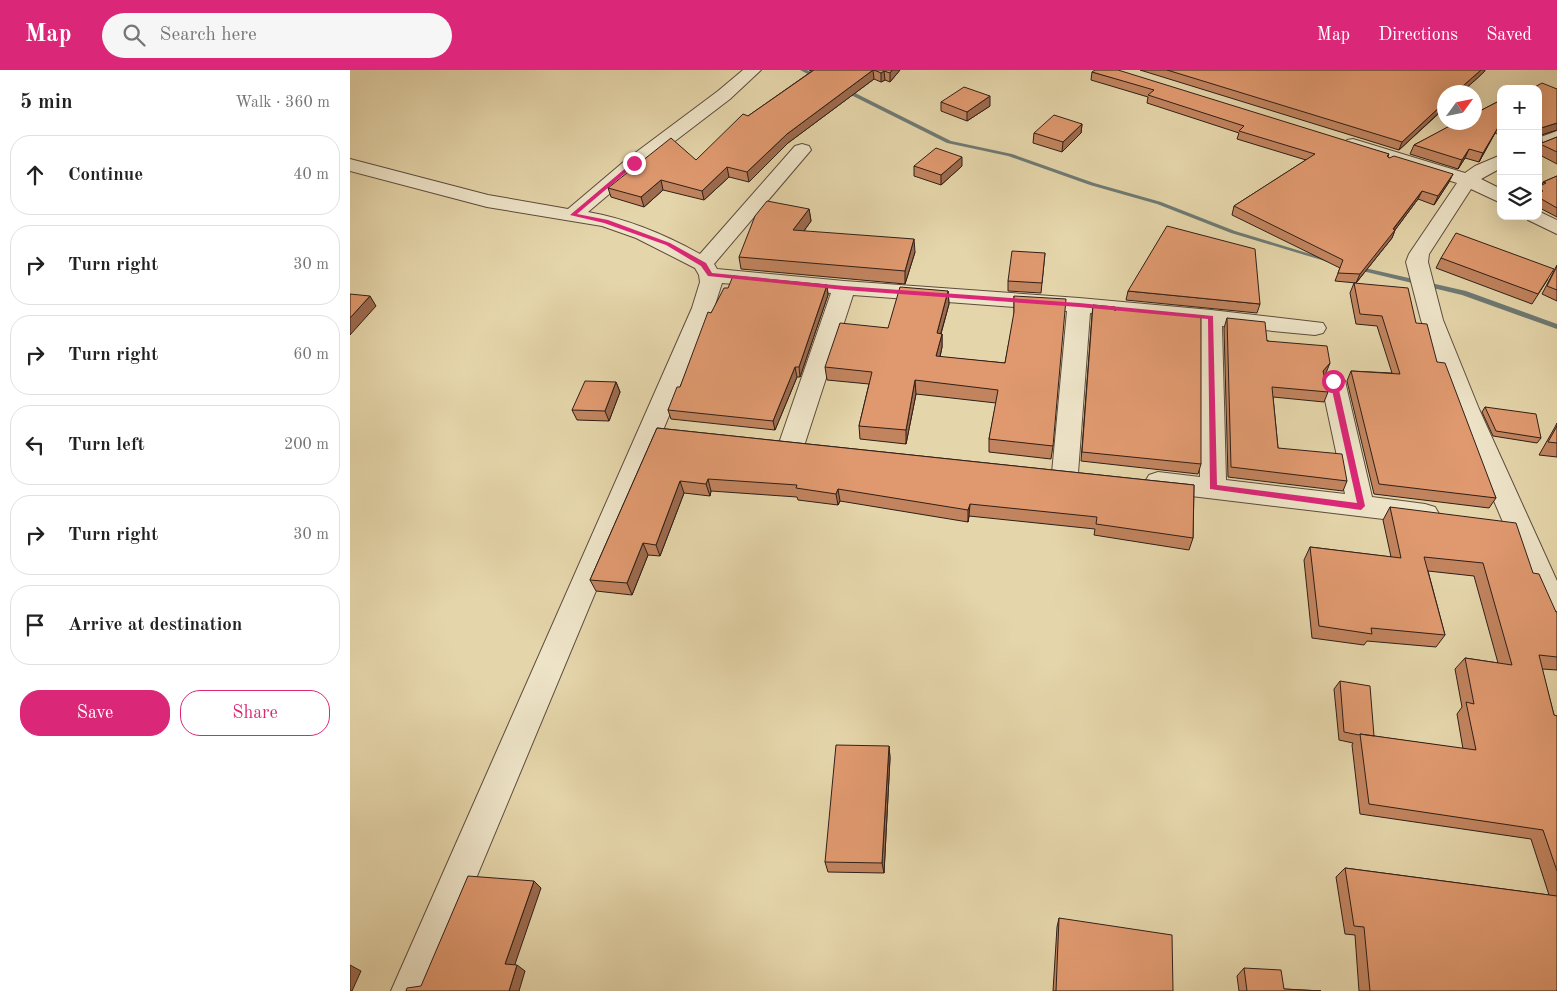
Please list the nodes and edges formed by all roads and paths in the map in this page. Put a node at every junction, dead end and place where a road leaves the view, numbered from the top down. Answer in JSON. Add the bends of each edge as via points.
{"nodes":[{"id":1,"x":753,"y":70,"type":"edge"},
{"id":2,"x":1557,"y":136,"type":"edge"},
{"id":3,"x":1338,"y":139,"type":"edge"},
{"id":4,"x":1542,"y":143,"type":"edge"},
{"id":5,"x":802,"y":150,"type":"dead end"},
{"id":6,"x":1497,"y":163,"type":"edge"},
{"id":7,"x":350,"y":165,"type":"edge"},
{"id":8,"x":1468,"y":180,"type":"junction"},
{"id":9,"x":1497,"y":195,"type":"edge"},
{"id":10,"x":573,"y":215,"type":"junction"},
{"id":11,"x":1542,"y":220,"type":"edge"},
{"id":12,"x":1557,"y":228,"type":"edge"},
{"id":13,"x":707,"y":270,"type":"junction"},
{"id":14,"x":844,"y":288,"type":"junction"},
{"id":15,"x":1079,"y":305,"type":"junction"},
{"id":16,"x":1211,"y":317,"type":"junction"},
{"id":17,"x":1315,"y":328,"type":"dead end"},
{"id":18,"x":1333,"y":381,"type":"dead end"},
{"id":19,"x":652,"y":428,"type":"junction"},
{"id":20,"x":680,"y":431,"type":"edge"},
{"id":21,"x":764,"y":440,"type":"edge"},
{"id":22,"x":1065,"y":473,"type":"edge"},
{"id":23,"x":1134,"y":479,"type":"edge"},
{"id":24,"x":1213,"y":487,"type":"junction"},
{"id":25,"x":1361,"y":506,"type":"junction"},
{"id":26,"x":1449,"y":516,"type":"edge"},
{"id":27,"x":1487,"y":521,"type":"edge"},
{"id":28,"x":1516,"y":524,"type":"junction"},
{"id":29,"x":1555,"y":602,"type":"edge"},
{"id":30,"x":410,"y":991,"type":"edge"}],
"edges":[{"from":1,"to":10,"type":"street"},
{"from":2,"to":4,"type":"street"},
{"from":3,"to":8,"type":"street"},
{"from":5,"to":13,"type":"street"},
{"from":6,"to":8,"type":"street"},
{"from":7,"to":10,"type":"street","via":[[487,201]]},
{"from":8,"to":9,"type":"street"},
{"from":8,"to":28,"type":"street","via":[[1418,254],[1417,262],[1432,320]]},
{"from":10,"to":13,"type":"street","via":[[606,221],[668,244]]},
{"from":11,"to":12,"type":"street"},
{"from":13,"to":14,"type":"street"},
{"from":13,"to":19,"type":"street","via":[[711,282],[703,308]]},
{"from":14,"to":15,"type":"street"},
{"from":14,"to":21,"type":"street","via":[[802,444]]},
{"from":15,"to":16,"type":"street"},
{"from":15,"to":22,"type":"street"},
{"from":16,"to":17,"type":"street"},
{"from":16,"to":24,"type":"street"},
{"from":18,"to":25,"type":"street"},
{"from":19,"to":20,"type":"street"},
{"from":19,"to":30,"type":"street"},
{"from":23,"to":24,"type":"street"},
{"from":24,"to":25,"type":"street"},
{"from":25,"to":26,"type":"street"},
{"from":27,"to":28,"type":"street"},
{"from":28,"to":29,"type":"street"}]}
